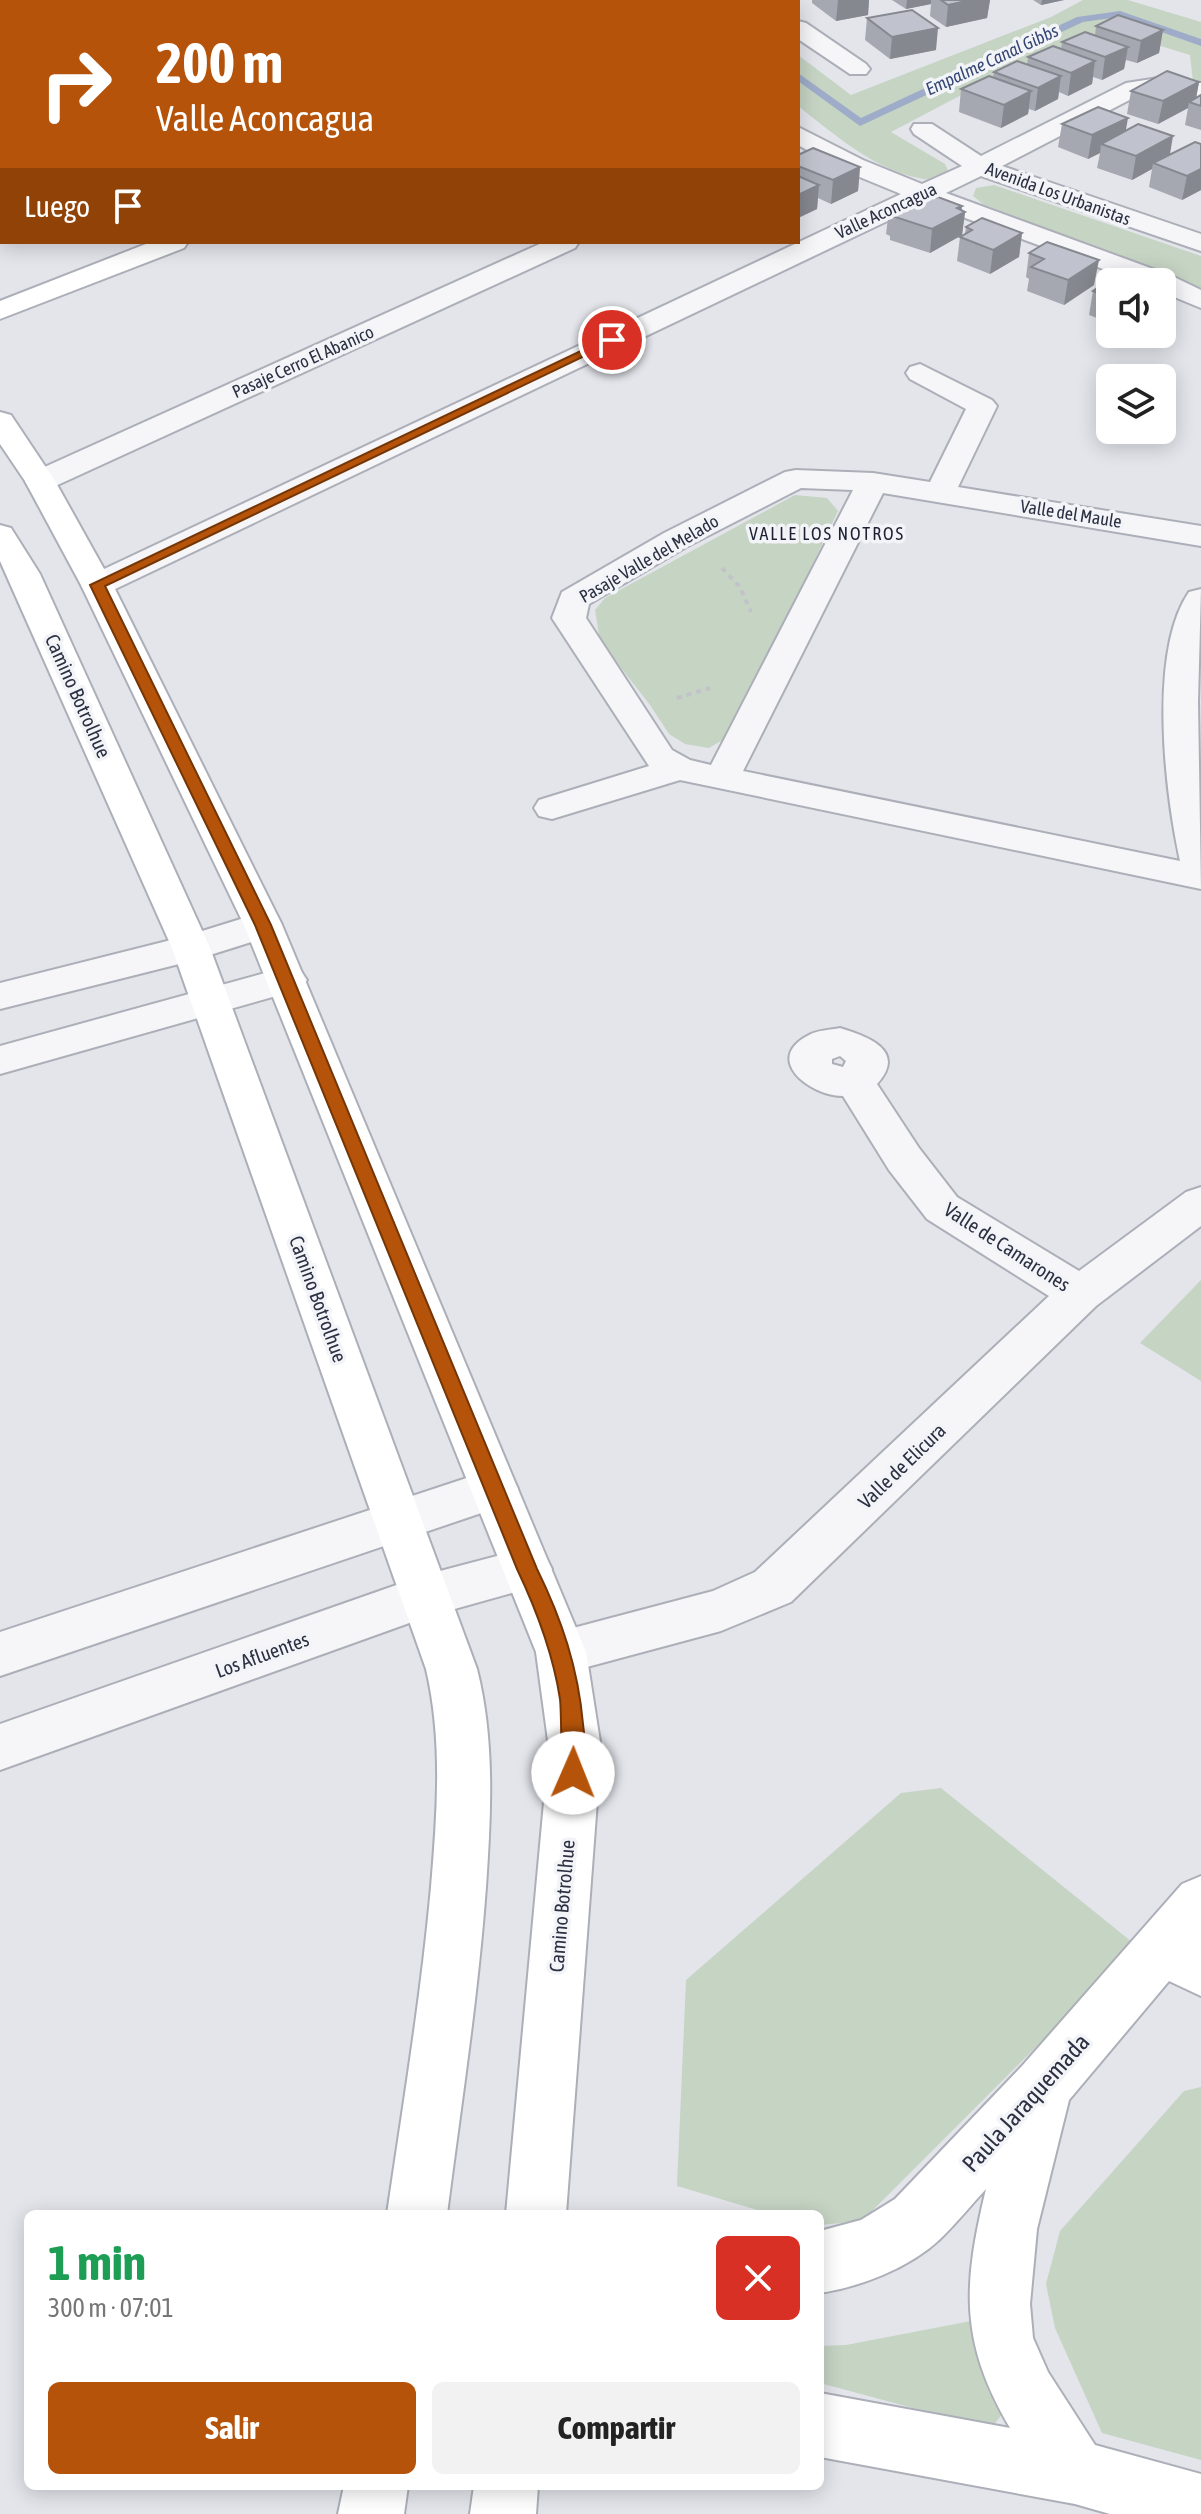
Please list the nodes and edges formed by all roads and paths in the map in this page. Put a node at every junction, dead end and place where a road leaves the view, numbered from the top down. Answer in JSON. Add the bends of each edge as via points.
{"nodes":[{"id":1,"x":800,"y":29,"type":"edge"},
{"id":2,"x":858,"y":69,"type":"dead end"},
{"id":3,"x":1201,"y":90,"type":"edge"},
{"id":4,"x":923,"y":129,"type":"dead end"},
{"id":5,"x":800,"y":135,"type":"edge"},
{"id":6,"x":980,"y":167,"type":"junction"},
{"id":7,"x":923,"y":194,"type":"junction"},
{"id":8,"x":1201,"y":243,"type":"edge"},
{"id":9,"x":170,"y":244,"type":"edge"},
{"id":10,"x":562,"y":244,"type":"edge"},
{"id":11,"x":1129,"y":268,"type":"edge"},
{"id":12,"x":1176,"y":288,"type":"edge"},
{"id":13,"x":1201,"y":300,"type":"edge"},
{"id":14,"x":0,"y":311,"type":"edge"},
{"id":15,"x":920,"y":373,"type":"dead end"},
{"id":16,"x":0,"y":421,"type":"edge"},
{"id":17,"x":40,"y":481,"type":"junction"},
{"id":18,"x":873,"y":482,"type":"junction"},
{"id":19,"x":940,"y":493,"type":"junction"},
{"id":20,"x":0,"y":535,"type":"edge"},
{"id":21,"x":1201,"y":536,"type":"edge"},
{"id":22,"x":675,"y":540,"type":"junction"},
{"id":23,"x":97,"y":585,"type":"junction"},
{"id":24,"x":1201,"y":599,"type":"edge"},
{"id":25,"x":751,"y":616,"type":"dead end"},
{"id":26,"x":721,"y":683,"type":"dead end"},
{"id":27,"x":625,"y":708,"type":"junction"},
{"id":28,"x":679,"y":769,"type":"junction"},
{"id":29,"x":722,"y":777,"type":"junction"},
{"id":30,"x":552,"y":808,"type":"dead end"},
{"id":31,"x":1201,"y":875,"type":"edge"},
{"id":32,"x":263,"y":925,"type":"junction"},
{"id":33,"x":191,"y":948,"type":"junction"},
{"id":34,"x":287,"y":980,"type":"junction"},
{"id":35,"x":0,"y":996,"type":"edge"},
{"id":36,"x":209,"y":1000,"type":"junction"},
{"id":37,"x":0,"y":1060,"type":"edge"},
{"id":38,"x":854,"y":1080,"type":"dead end"},
{"id":39,"x":1201,"y":1203,"type":"edge"},
{"id":40,"x":1080,"y":1294,"type":"junction"},
{"id":41,"x":494,"y":1489,"type":"junction"},
{"id":42,"x":400,"y":1523,"type":"junction"},
{"id":43,"x":527,"y":1569,"type":"junction"},
{"id":44,"x":425,"y":1596,"type":"junction"},
{"id":45,"x":561,"y":1652,"type":"junction"},
{"id":46,"x":0,"y":1654,"type":"edge"},
{"id":47,"x":0,"y":1747,"type":"edge"},
{"id":48,"x":1201,"y":1902,"type":"edge"},
{"id":49,"x":1182,"y":1958,"type":"edge"},
{"id":50,"x":1043,"y":2086,"type":"junction"},
{"id":51,"x":418,"y":2210,"type":"edge"},
{"id":52,"x":536,"y":2210,"type":"edge"},
{"id":53,"x":824,"y":2261,"type":"edge"},
{"id":54,"x":824,"y":2426,"type":"edge"},
{"id":55,"x":1075,"y":2472,"type":"junction"},
{"id":56,"x":375,"y":2490,"type":"edge"},
{"id":57,"x":506,"y":2490,"type":"edge"},
{"id":58,"x":1201,"y":2507,"type":"edge"},
{"id":59,"x":371,"y":2514,"type":"edge"},
{"id":60,"x":503,"y":2514,"type":"edge"}],
"edges":[{"from":1,"to":2,"type":"street"},
{"from":3,"to":6,"type":"street","name":"Valle Aconcagua","via":[[1165,84],[1135,88]]},
{"from":4,"to":6,"type":"street","name":"Avenida Los Urbanistas"},
{"from":5,"to":7,"type":"street","via":[[864,171]]},
{"from":6,"to":7,"type":"street","name":"Valle Aconcagua"},
{"from":6,"to":8,"type":"street","name":"Avenida Los Urbanistas"},
{"from":7,"to":11,"type":"street"},
{"from":7,"to":23,"type":"street","name":"Valle Aconcagua"},
{"from":9,"to":14,"type":"street"},
{"from":10,"to":17,"type":"street","name":"Pasaje Cerro El Abanico"},
{"from":12,"to":13,"type":"street"},
{"from":15,"to":19,"type":"street","via":[[982,406]]},
{"from":16,"to":17,"type":"street","name":"Camino Botrolhue"},
{"from":17,"to":23,"type":"street","name":"Camino Botrolhue"},
{"from":18,"to":19,"type":"street","name":"Pasaje Valle del Melado"},
{"from":18,"to":22,"type":"street","name":"Pasaje Valle del Melado","via":[[796,479]]},
{"from":18,"to":29,"type":"street"},
{"from":19,"to":21,"type":"street","name":"Valle del Maule"},
{"from":20,"to":33,"type":"street","name":"Camino Botrolhue","via":[[24,574]]},
{"from":22,"to":25,"type":"path","via":[[739,583]]},
{"from":22,"to":27,"type":"street","name":"Pasaje Valle del Melado","via":[[574,599],[569,618]]},
{"from":23,"to":32,"type":"street","name":"Camino Botrolhue"},
{"from":24,"to":31,"type":"street","via":[[1184,669],[1180,754]]},
{"from":26,"to":27,"type":"path","via":[[700,693]]},
{"from":27,"to":28,"type":"street","name":"Pasaje Valle del Melado","via":[[659,757]]},
{"from":28,"to":29,"type":"street"},
{"from":28,"to":30,"type":"street"},
{"from":29,"to":31,"type":"street"},
{"from":32,"to":33,"type":"street"},
{"from":32,"to":34,"type":"street","name":"Camino Botrolhue"},
{"from":33,"to":35,"type":"street"},
{"from":33,"to":36,"type":"street","name":"Camino Botrolhue"},
{"from":34,"to":36,"type":"street"},
{"from":34,"to":41,"type":"street","name":"Camino Botrolhue"},
{"from":36,"to":37,"type":"street"},
{"from":36,"to":42,"type":"street","name":"Camino Botrolhue"},
{"from":38,"to":40,"type":"street","name":"Valle de Camarones","via":[[942,1208]]},
{"from":39,"to":40,"type":"street","name":"Valle de Elicura"},
{"from":40,"to":45,"type":"street","name":"Valle de Elicura","via":[[773,1587],[721,1610]]},
{"from":41,"to":42,"type":"street"},
{"from":41,"to":43,"type":"street","name":"Camino Botrolhue"},
{"from":42,"to":44,"type":"street","name":"Camino Botrolhue"},
{"from":42,"to":46,"type":"street"},
{"from":43,"to":44,"type":"street","name":"Los Afluentes"},
{"from":43,"to":45,"type":"street","name":"Camino Botrolhue"},
{"from":44,"to":47,"type":"street","name":"Los Afluentes"},
{"from":44,"to":51,"type":"street","name":"Camino Botrolhue","via":[[457,1692],[465,1792],[456,1926]]},
{"from":45,"to":52,"type":"street","name":"Camino Botrolhue","via":[[575,1748]]},
{"from":48,"to":49,"type":"street","name":"Paula Jaraquemada"},
{"from":49,"to":50,"type":"street","name":"Paula Jaraquemada"},
{"from":50,"to":53,"type":"street","name":"Paula Jaraquemada","via":[[916,2220],[878,2245]]},
{"from":50,"to":55,"type":"street","via":[[999,2268],[997,2300],[1011,2367]]},
{"from":54,"to":55,"type":"street"},
{"from":55,"to":58,"type":"street"},
{"from":56,"to":59,"type":"street"},
{"from":57,"to":60,"type":"street"}]}
